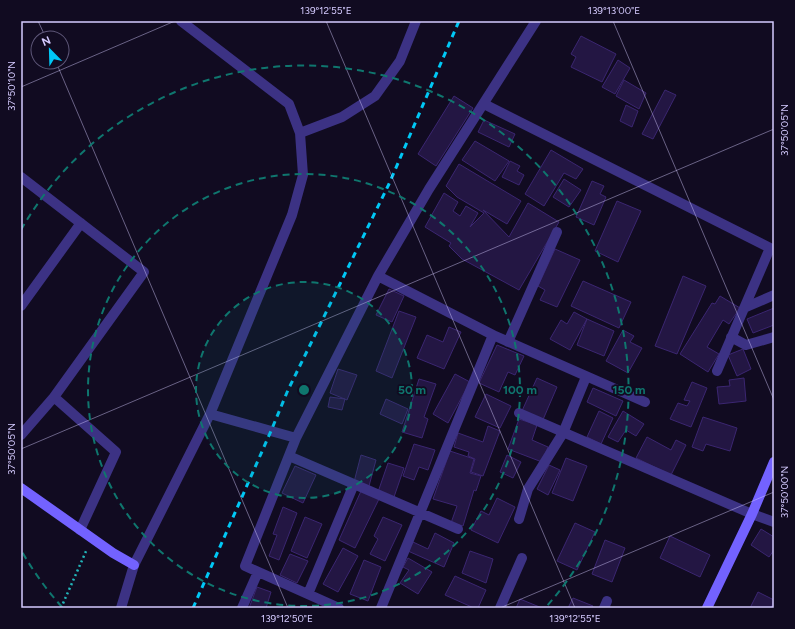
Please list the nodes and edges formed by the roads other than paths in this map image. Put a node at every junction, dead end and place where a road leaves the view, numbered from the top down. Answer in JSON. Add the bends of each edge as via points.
{"nodes":[{"id":1,"x":181,"y":21,"type":"edge"},
{"id":2,"x":416,"y":21,"type":"edge"},
{"id":3,"x":536,"y":21,"type":"edge"},
{"id":4,"x":484,"y":104,"type":"junction"},
{"id":5,"x":300,"y":133,"type":"junction"},
{"id":6,"x":21,"y":177,"type":"edge"},
{"id":7,"x":81,"y":223,"type":"junction"},
{"id":8,"x":557,"y":232,"type":"dead end"},
{"id":9,"x":772,"y":249,"type":"edge"},
{"id":10,"x":378,"y":276,"type":"junction"},
{"id":11,"x":774,"y":295,"type":"edge"},
{"id":12,"x":21,"y":306,"type":"edge"},
{"id":13,"x":744,"y":308,"type":"junction"},
{"id":14,"x":493,"y":335,"type":"junction"},
{"id":15,"x":731,"y":337,"type":"junction"},
{"id":16,"x":774,"y":337,"type":"edge"},
{"id":17,"x":508,"y":342,"type":"junction"},
{"id":18,"x":717,"y":371,"type":"dead end"},
{"id":19,"x":586,"y":377,"type":"junction"},
{"id":20,"x":54,"y":397,"type":"junction"},
{"id":21,"x":645,"y":402,"type":"dead end"},
{"id":22,"x":519,"y":413,"type":"dead end"},
{"id":23,"x":210,"y":414,"type":"junction"},
{"id":24,"x":563,"y":433,"type":"junction"},
{"id":25,"x":21,"y":435,"type":"edge"},
{"id":26,"x":296,"y":438,"type":"junction"},
{"id":27,"x":289,"y":456,"type":"junction"},
{"id":28,"x":774,"y":462,"type":"edge"},
{"id":29,"x":354,"y":484,"type":"junction"},
{"id":30,"x":21,"y":488,"type":"edge"},
{"id":31,"x":420,"y":512,"type":"junction"},
{"id":32,"x":752,"y":514,"type":"junction"},
{"id":33,"x":519,"y":519,"type":"dead end"},
{"id":34,"x":774,"y":522,"type":"edge"},
{"id":35,"x":458,"y":529,"type":"dead end"},
{"id":36,"x":80,"y":530,"type":"junction"},
{"id":37,"x":522,"y":558,"type":"dead end"},
{"id":38,"x":134,"y":565,"type":"junction"},
{"id":39,"x":258,"y":572,"type":"junction"},
{"id":40,"x":308,"y":594,"type":"junction"},
{"id":41,"x":120,"y":608,"type":"edge"},
{"id":42,"x":242,"y":608,"type":"edge"},
{"id":43,"x":339,"y":608,"type":"edge"},
{"id":44,"x":381,"y":608,"type":"edge"},
{"id":45,"x":500,"y":608,"type":"edge"},
{"id":46,"x":707,"y":608,"type":"edge"}],
"edges":[{"from":1,"to":5,"type":"street","via":[[288,104]]},
{"from":2,"to":5,"type":"street","via":[[400,61],[375,96],[342,117]]},
{"from":3,"to":4,"type":"street"},
{"from":4,"to":9,"type":"street"},
{"from":4,"to":10,"type":"street","via":[[429,189]]},
{"from":5,"to":23,"type":"street","via":[[303,175],[292,215]]},
{"from":6,"to":7,"type":"street"},
{"from":7,"to":12,"type":"street"},
{"from":7,"to":20,"type":"street","via":[[144,272]]},
{"from":8,"to":17,"type":"street"},
{"from":9,"to":13,"type":"street"},
{"from":10,"to":14,"type":"street"},
{"from":10,"to":26,"type":"street"},
{"from":11,"to":13,"type":"street"},
{"from":13,"to":15,"type":"street"},
{"from":14,"to":17,"type":"street"},
{"from":14,"to":31,"type":"street"},
{"from":15,"to":16,"type":"street","via":[[746,345]]},
{"from":15,"to":18,"type":"street"},
{"from":17,"to":19,"type":"street"},
{"from":19,"to":21,"type":"street"},
{"from":19,"to":24,"type":"street"},
{"from":20,"to":25,"type":"street"},
{"from":20,"to":36,"type":"street","via":[[116,452]]},
{"from":22,"to":24,"type":"street"},
{"from":23,"to":26,"type":"street"},
{"from":23,"to":38,"type":"street"},
{"from":24,"to":32,"type":"street"},
{"from":24,"to":33,"type":"street","via":[[528,489]]},
{"from":26,"to":27,"type":"street"},
{"from":27,"to":29,"type":"street"},
{"from":27,"to":39,"type":"street","via":[[245,566]]},
{"from":28,"to":32,"type":"street"},
{"from":29,"to":31,"type":"street"},
{"from":29,"to":40,"type":"street"},
{"from":30,"to":36,"type":"street"},
{"from":31,"to":35,"type":"street"},
{"from":31,"to":44,"type":"street"},
{"from":32,"to":34,"type":"street"},
{"from":32,"to":46,"type":"street"},
{"from":36,"to":38,"type":"street"},
{"from":37,"to":45,"type":"street"},
{"from":38,"to":41,"type":"street"},
{"from":39,"to":40,"type":"street"},
{"from":39,"to":42,"type":"street"},
{"from":40,"to":43,"type":"street"}]}
